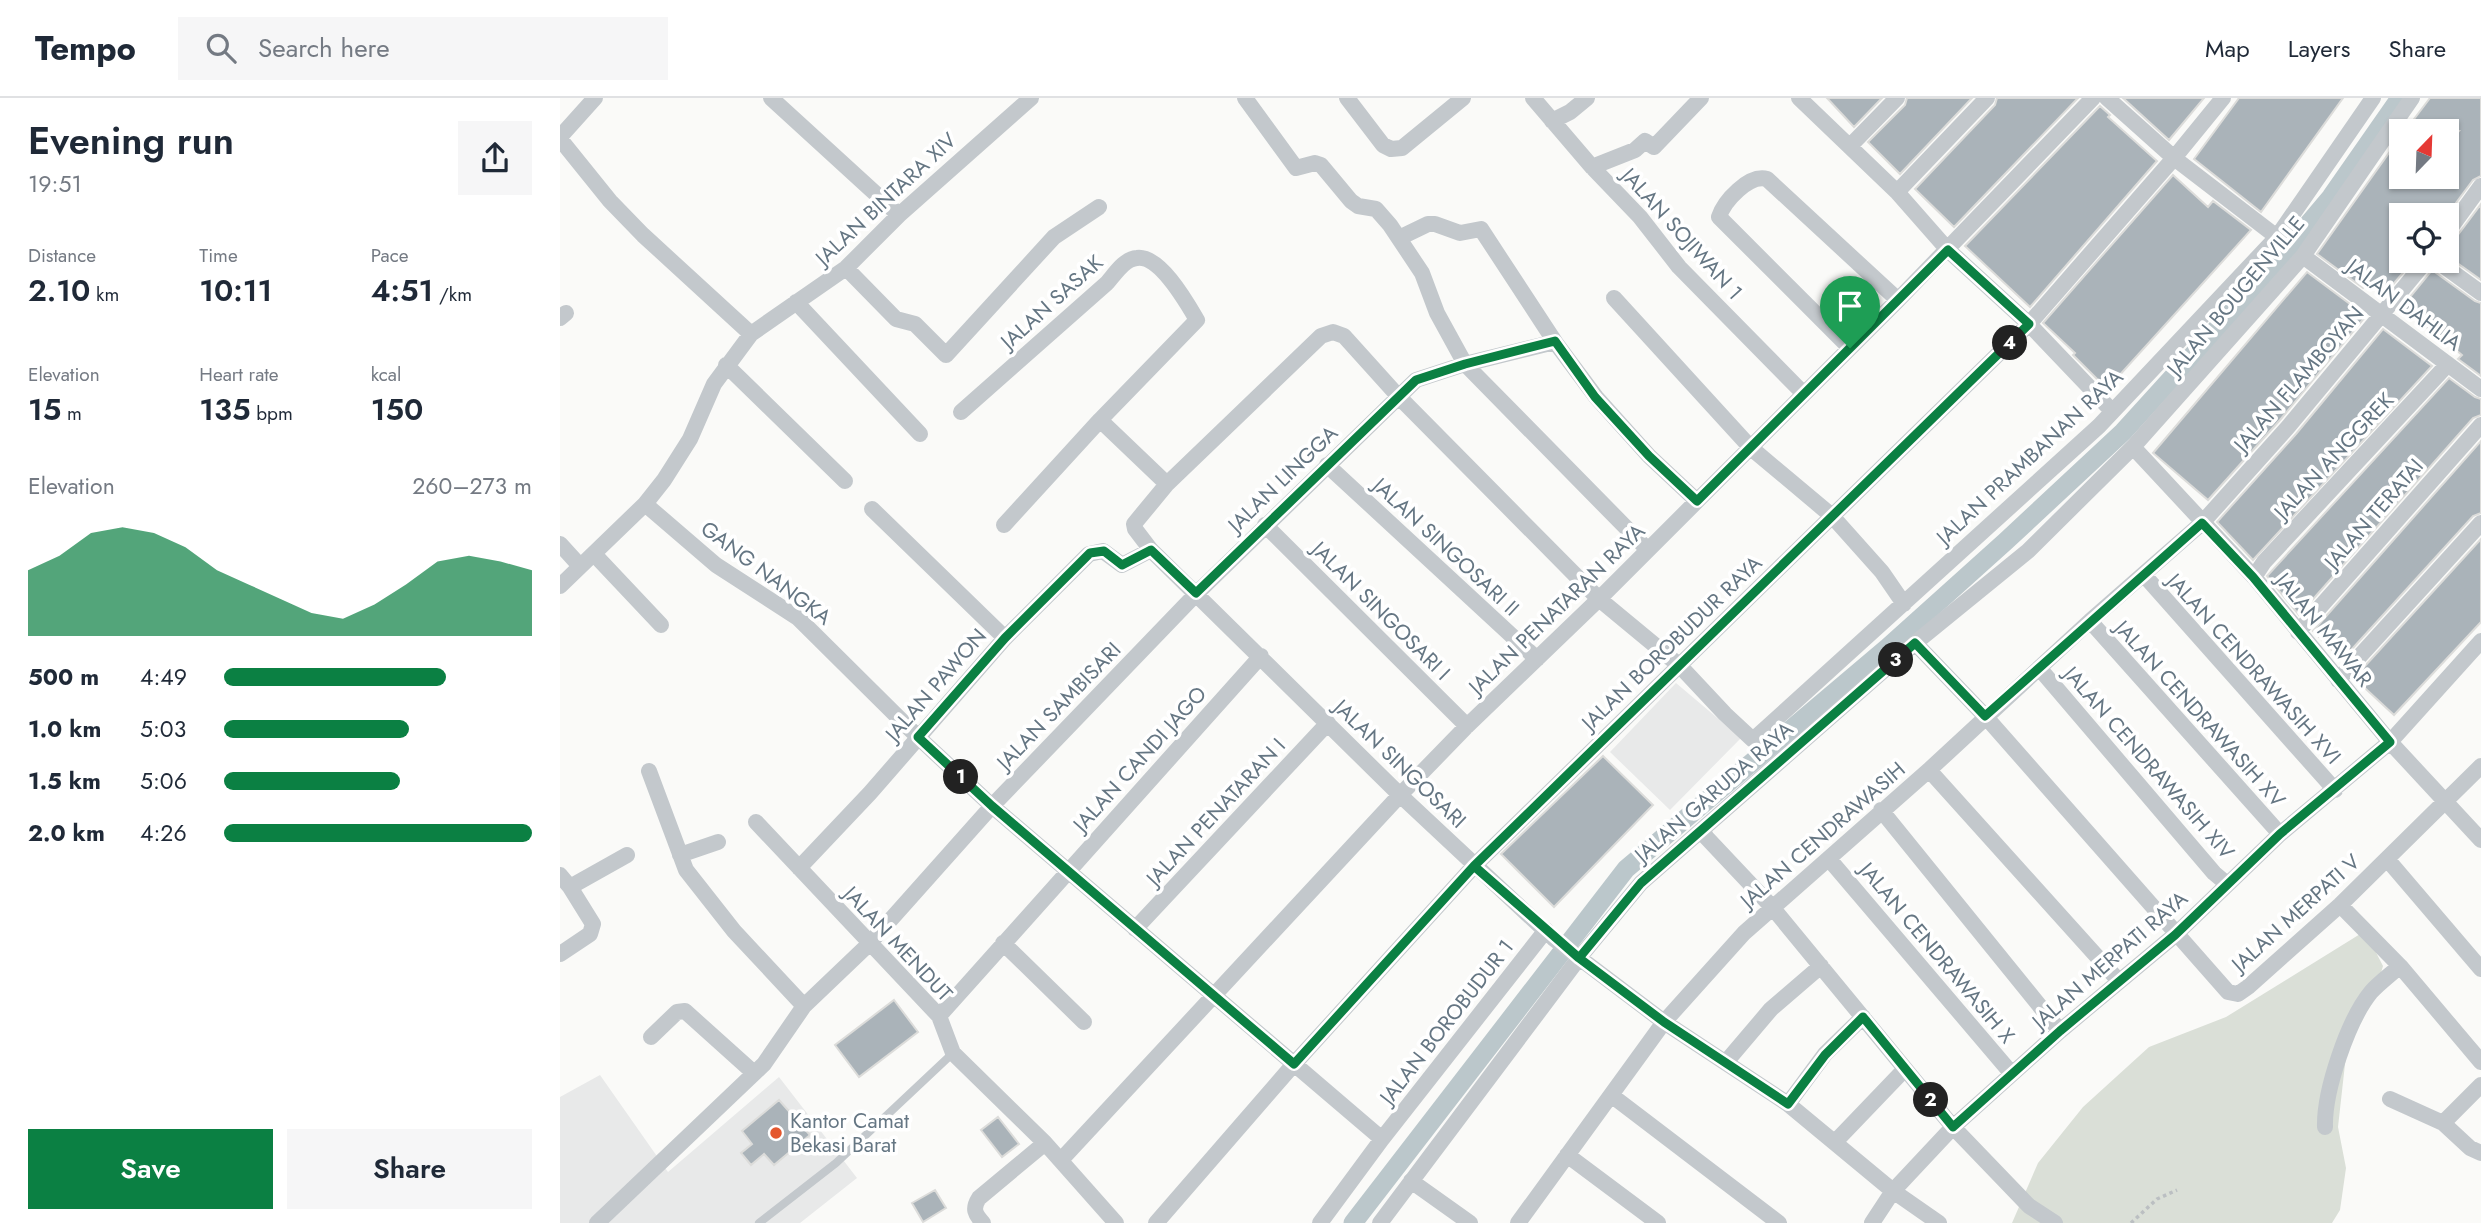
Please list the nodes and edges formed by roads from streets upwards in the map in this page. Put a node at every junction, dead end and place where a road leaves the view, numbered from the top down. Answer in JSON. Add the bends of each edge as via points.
{"nodes":[{"id":1,"x":595,"y":98,"type":"edge"},
{"id":2,"x":771,"y":98,"type":"edge"},
{"id":3,"x":1245,"y":98,"type":"edge"},
{"id":4,"x":1347,"y":98,"type":"edge"},
{"id":5,"x":1463,"y":98,"type":"edge"},
{"id":6,"x":1533,"y":98,"type":"edge"},
{"id":7,"x":1587,"y":98,"type":"edge"},
{"id":8,"x":1701,"y":98,"type":"edge"},
{"id":9,"x":1799,"y":98,"type":"edge"},
{"id":10,"x":1897,"y":98,"type":"edge"},
{"id":11,"x":1987,"y":98,"type":"edge"},
{"id":12,"x":2093,"y":98,"type":"edge"},
{"id":13,"x":2107,"y":98,"type":"edge"},
{"id":14,"x":2223,"y":98,"type":"edge"},
{"id":15,"x":2373,"y":98,"type":"edge"},
{"id":16,"x":2412,"y":98,"type":"edge"},
{"id":17,"x":1028,"y":99,"type":"edge"},
{"id":18,"x":1552,"y":121,"type":"junction"},
{"id":19,"x":560,"y":138,"type":"edge"},
{"id":20,"x":1850,"y":146,"type":"junction"},
{"id":21,"x":2174,"y":158,"type":"junction"},
{"id":22,"x":1591,"y":167,"type":"junction"},
{"id":23,"x":1897,"y":192,"type":"junction"},
{"id":24,"x":2478,"y":197,"type":"edge"},
{"id":25,"x":1099,"y":207,"type":"dead end"},
{"id":26,"x":899,"y":215,"type":"junction"},
{"id":27,"x":2459,"y":219,"type":"edge"},
{"id":28,"x":2277,"y":237,"type":"junction"},
{"id":29,"x":1399,"y":238,"type":"junction"},
{"id":30,"x":1948,"y":250,"type":"junction"},
{"id":31,"x":2303,"y":256,"type":"junction"},
{"id":32,"x":846,"y":268,"type":"junction"},
{"id":33,"x":2416,"y":273,"type":"edge"},
{"id":34,"x":2454,"y":273,"type":"edge"},
{"id":35,"x":2481,"y":293,"type":"edge"},
{"id":36,"x":1614,"y":299,"type":"dead end"},
{"id":37,"x":1898,"y":300,"type":"junction"},
{"id":38,"x":796,"y":302,"type":"junction"},
{"id":39,"x":2381,"y":315,"type":"junction"},
{"id":40,"x":2029,"y":324,"type":"junction"},
{"id":41,"x":751,"y":334,"type":"junction"},
{"id":42,"x":1555,"y":341,"type":"junction"},
{"id":43,"x":1850,"y":348,"type":"junction"},
{"id":44,"x":1465,"y":364,"type":"junction"},
{"id":45,"x":2448,"y":364,"type":"junction"},
{"id":46,"x":726,"y":365,"type":"junction"},
{"id":47,"x":2481,"y":388,"type":"edge"},
{"id":48,"x":1804,"y":394,"type":"junction"},
{"id":49,"x":1399,"y":397,"type":"junction"},
{"id":50,"x":2112,"y":411,"type":"junction"},
{"id":51,"x":961,"y":412,"type":"dead end"},
{"id":52,"x":1100,"y":420,"type":"junction"},
{"id":53,"x":2481,"y":425,"type":"edge"},
{"id":54,"x":920,"y":434,"type":"dead end"},
{"id":55,"x":2133,"y":447,"type":"junction"},
{"id":56,"x":1751,"y":448,"type":"junction"},
{"id":57,"x":1327,"y":464,"type":"junction"},
{"id":58,"x":845,"y":481,"type":"dead end"},
{"id":59,"x":1167,"y":484,"type":"junction"},
{"id":60,"x":1697,"y":501,"type":"junction"},
{"id":61,"x":645,"y":504,"type":"junction"},
{"id":62,"x":872,"y":509,"type":"dead end"},
{"id":63,"x":1832,"y":516,"type":"junction"},
{"id":64,"x":2202,"y":523,"type":"junction"},
{"id":65,"x":2481,"y":523,"type":"edge"},
{"id":66,"x":1004,"y":525,"type":"dead end"},
{"id":67,"x":1265,"y":525,"type":"junction"},
{"id":68,"x":560,"y":544,"type":"edge"},
{"id":69,"x":1151,"y":550,"type":"junction"},
{"id":70,"x":1648,"y":550,"type":"junction"},
{"id":71,"x":594,"y":554,"type":"junction"},
{"id":72,"x":580,"y":566,"type":"junction"},
{"id":73,"x":2144,"y":575,"type":"junction"},
{"id":74,"x":2253,"y":577,"type":"junction"},
{"id":75,"x":560,"y":586,"type":"edge"},
{"id":76,"x":1196,"y":593,"type":"junction"},
{"id":77,"x":1599,"y":599,"type":"junction"},
{"id":78,"x":1904,"y":604,"type":"junction"},
{"id":79,"x":2090,"y":621,"type":"junction"},
{"id":80,"x":661,"y":625,"type":"dead end"},
{"id":81,"x":2298,"y":632,"type":"junction"},
{"id":82,"x":1005,"y":638,"type":"junction"},
{"id":83,"x":2481,"y":642,"type":"edge"},
{"id":84,"x":1915,"y":643,"type":"junction"},
{"id":85,"x":1261,"y":656,"type":"junction"},
{"id":86,"x":1537,"y":659,"type":"junction"},
{"id":87,"x":1680,"y":666,"type":"junction"},
{"id":88,"x":2040,"y":669,"type":"junction"},
{"id":89,"x":2338,"y":680,"type":"junction"},
{"id":90,"x":1985,"y":716,"type":"junction"},
{"id":91,"x":1328,"y":723,"type":"junction"},
{"id":92,"x":1467,"y":726,"type":"junction"},
{"id":93,"x":918,"y":737,"type":"junction"},
{"id":94,"x":2390,"y":742,"type":"junction"},
{"id":95,"x":2481,"y":766,"type":"edge"},
{"id":96,"x":1929,"y":770,"type":"junction"},
{"id":97,"x":649,"y":771,"type":"dead end"},
{"id":98,"x":2335,"y":790,"type":"junction"},
{"id":99,"x":1400,"y":795,"type":"junction"},
{"id":100,"x":2445,"y":802,"type":"junction"},
{"id":101,"x":992,"y":806,"type":"junction"},
{"id":102,"x":1881,"y":810,"type":"junction"},
{"id":103,"x":756,"y":822,"type":"dead end"},
{"id":104,"x":1703,"y":830,"type":"junction"},
{"id":105,"x":2280,"y":834,"type":"junction"},
{"id":106,"x":2481,"y":840,"type":"edge"},
{"id":107,"x":718,"y":842,"type":"dead end"},
{"id":108,"x":627,"y":855,"type":"dead end"},
{"id":109,"x":680,"y":855,"type":"junction"},
{"id":110,"x":1829,"y":859,"type":"junction"},
{"id":111,"x":2387,"y":859,"type":"junction"},
{"id":112,"x":1474,"y":866,"type":"junction"},
{"id":113,"x":799,"y":868,"type":"junction"},
{"id":114,"x":1068,"y":869,"type":"junction"},
{"id":115,"x":565,"y":881,"type":"edge"},
{"id":116,"x":2227,"y":884,"type":"junction"},
{"id":117,"x":2340,"y":905,"type":"junction"},
{"id":118,"x":1772,"y":907,"type":"junction"},
{"id":119,"x":1135,"y":929,"type":"junction"},
{"id":120,"x":1549,"y":934,"type":"junction"},
{"id":121,"x":2175,"y":935,"type":"junction"},
{"id":122,"x":1003,"y":943,"type":"junction"},
{"id":123,"x":869,"y":944,"type":"junction"},
{"id":124,"x":560,"y":954,"type":"edge"},
{"id":125,"x":1574,"y":955,"type":"junction"},
{"id":126,"x":1821,"y":966,"type":"junction"},
{"id":127,"x":2400,"y":966,"type":"junction"},
{"id":128,"x":2481,"y":969,"type":"edge"},
{"id":129,"x":2119,"y":981,"type":"junction"},
{"id":130,"x":1213,"y":997,"type":"junction"},
{"id":131,"x":804,"y":1006,"type":"junction"},
{"id":132,"x":939,"y":1016,"type":"junction"},
{"id":133,"x":1863,"y":1017,"type":"junction"},
{"id":134,"x":1084,"y":1022,"type":"dead end"},
{"id":135,"x":1664,"y":1022,"type":"junction"},
{"id":136,"x":2060,"y":1031,"type":"junction"},
{"id":137,"x":650,"y":1037,"type":"dead end"},
{"id":138,"x":1726,"y":1062,"type":"junction"},
{"id":139,"x":2481,"y":1062,"type":"edge"},
{"id":140,"x":1294,"y":1064,"type":"junction"},
{"id":141,"x":1905,"y":1069,"type":"junction"},
{"id":142,"x":754,"y":1073,"type":"junction"},
{"id":143,"x":2012,"y":1074,"type":"junction"},
{"id":144,"x":2481,"y":1085,"type":"edge"},
{"id":145,"x":1611,"y":1095,"type":"junction"},
{"id":146,"x":2390,"y":1100,"type":"dead end"},
{"id":147,"x":1788,"y":1104,"type":"junction"},
{"id":148,"x":2443,"y":1123,"type":"junction"},
{"id":149,"x":1953,"y":1127,"type":"junction"},
{"id":150,"x":2325,"y":1127,"type":"dead end"},
{"id":151,"x":1382,"y":1139,"type":"junction"},
{"id":152,"x":1835,"y":1142,"type":"junction"},
{"id":153,"x":1045,"y":1143,"type":"junction"},
{"id":154,"x":2481,"y":1153,"type":"edge"},
{"id":155,"x":1567,"y":1155,"type":"junction"},
{"id":156,"x":1061,"y":1160,"type":"junction"},
{"id":157,"x":1411,"y":1181,"type":"junction"},
{"id":158,"x":1893,"y":1191,"type":"junction"},
{"id":159,"x":1528,"y":1220,"type":"edge"},
{"id":160,"x":597,"y":1223,"type":"edge"},
{"id":161,"x":982,"y":1223,"type":"edge"},
{"id":162,"x":1116,"y":1223,"type":"edge"},
{"id":163,"x":1156,"y":1223,"type":"edge"},
{"id":164,"x":1320,"y":1223,"type":"edge"},
{"id":165,"x":1380,"y":1223,"type":"edge"},
{"id":166,"x":1470,"y":1223,"type":"edge"},
{"id":167,"x":1658,"y":1223,"type":"edge"},
{"id":168,"x":1779,"y":1223,"type":"edge"},
{"id":169,"x":1872,"y":1223,"type":"edge"},
{"id":170,"x":1939,"y":1223,"type":"edge"},
{"id":171,"x":2055,"y":1223,"type":"edge"}],
"edges":[{"from":1,"to":19,"type":"street"},
{"from":2,"to":26,"type":"street"},
{"from":3,"to":29,"type":"street","via":[[1296,168],[1321,165],[1351,201],[1376,209]]},
{"from":4,"to":5,"type":"street","via":[[1391,149],[1402,148]]},
{"from":6,"to":18,"type":"street","name":"JALAN SOJIWAN 1"},
{"from":7,"to":18,"type":"street"},
{"from":8,"to":22,"type":"street","via":[[1654,147],[1645,141],[1635,150]]},
{"from":9,"to":20,"type":"street"},
{"from":10,"to":20,"type":"street"},
{"from":11,"to":23,"type":"street"},
{"from":12,"to":30,"type":"street","name":"JALAN PENATARAN RAYA"},
{"from":13,"to":21,"type":"street"},
{"from":14,"to":21,"type":"street","name":"JALAN BOROBUDUR RAYA"},
{"from":15,"to":28,"type":"street","name":"JALAN PRAMBANAN RAYA"},
{"from":16,"to":31,"type":"street","name":"JALAN BOUGENVILLE"},
{"from":17,"to":26,"type":"street","name":"JALAN BINTARA XIV"},
{"from":18,"to":22,"type":"street","name":"JALAN SOJIWAN 1"},
{"from":19,"to":41,"type":"street","via":[[643,235]]},
{"from":20,"to":23,"type":"street"},
{"from":21,"to":28,"type":"street"},
{"from":21,"to":40,"type":"street","name":"JALAN BOROBUDUR RAYA"},
{"from":22,"to":48,"type":"street","name":"JALAN SOJIWAN 1","via":[[1640,216],[1679,267]]},
{"from":23,"to":30,"type":"street"},
{"from":24,"to":27,"type":"street"},
{"from":25,"to":32,"type":"street","via":[[1054,237],[946,355],[915,324],[896,318]]},
{"from":26,"to":32,"type":"street","name":"JALAN BINTARA XIV"},
{"from":28,"to":50,"type":"street","name":"JALAN PRAMBANAN RAYA"},
{"from":29,"to":42,"type":"street","via":[[1428,224],[1460,233],[1481,229]]},
{"from":29,"to":44,"type":"street","via":[[1422,273],[1437,313]]},
{"from":30,"to":37,"type":"street","name":"JALAN PENATARAN RAYA"},
{"from":30,"to":40,"type":"street"},
{"from":31,"to":39,"type":"street","name":"JALAN DAHLIA"},
{"from":31,"to":55,"type":"street","name":"JALAN BOUGENVILLE"},
{"from":32,"to":38,"type":"street","name":"JALAN BINTARA XIV"},
{"from":33,"to":39,"type":"street","name":"JALAN FLAMBOYAN"},
{"from":34,"to":35,"type":"street"},
{"from":36,"to":56,"type":"street"},
{"from":37,"to":43,"type":"street","name":"JALAN PENATARAN RAYA"},
{"from":37,"to":43,"type":"street","via":[[1767,179],[1751,179],[1719,217]]},
{"from":38,"to":41,"type":"street","name":"JALAN BINTARA XIV"},
{"from":38,"to":54,"type":"street"},
{"from":39,"to":45,"type":"street","name":"JALAN DAHLIA"},
{"from":39,"to":64,"type":"street","name":"JALAN FLAMBOYAN"},
{"from":40,"to":50,"type":"street"},
{"from":40,"to":63,"type":"street","name":"JALAN BOROBUDUR RAYA"},
{"from":41,"to":46,"type":"street","name":"JALAN BINTARA XIV"},
{"from":42,"to":44,"type":"street","name":"JALAN LINGGA"},
{"from":42,"to":60,"type":"street","via":[[1595,397]]},
{"from":43,"to":48,"type":"street","name":"JALAN PENATARAN RAYA"},
{"from":44,"to":49,"type":"street","name":"JALAN LINGGA","via":[[1416,380]]},
{"from":44,"to":70,"type":"street"},
{"from":45,"to":47,"type":"street","name":"JALAN DAHLIA"},
{"from":45,"to":74,"type":"street","name":"JALAN ANGGREK"},
{"from":46,"to":58,"type":"street"},
{"from":46,"to":61,"type":"street","name":"JALAN BINTARA XIV","via":[[678,460]]},
{"from":48,"to":56,"type":"street","name":"JALAN PENATARAN RAYA"},
{"from":49,"to":57,"type":"street","name":"JALAN LINGGA"},
{"from":49,"to":59,"type":"street","via":[[1344,336],[1333,332],[1321,336]]},
{"from":49,"to":77,"type":"street"},
{"from":50,"to":78,"type":"street","name":"JALAN PRAMBANAN RAYA"},
{"from":51,"to":52,"type":"street","name":"JALAN SASAK","via":[[1128,261],[1147,259],[1167,275],[1197,320]]},
{"from":52,"to":59,"type":"street"},
{"from":52,"to":66,"type":"street"},
{"from":53,"to":81,"type":"street","name":"JALAN TERATAI"},
{"from":55,"to":64,"type":"street","name":"JALAN MAWAR"},
{"from":55,"to":84,"type":"street","name":"JALAN GARUDA RAYA","via":[[2028,551]]},
{"from":56,"to":60,"type":"street","name":"JALAN PENATARAN RAYA"},
{"from":56,"to":63,"type":"street"},
{"from":57,"to":67,"type":"street","name":"JALAN LINGGA"},
{"from":57,"to":86,"type":"street","name":"JALAN SINGOSARI II"},
{"from":59,"to":69,"type":"street","via":[[1134,524]]},
{"from":60,"to":70,"type":"street","name":"JALAN PENATARAN RAYA"},
{"from":61,"to":71,"type":"street","name":"JALAN BINTARA XIV"},
{"from":61,"to":93,"type":"street","name":"GANG NANGKA","via":[[716,565],[798,618]]},
{"from":62,"to":82,"type":"street"},
{"from":63,"to":78,"type":"street"},
{"from":63,"to":87,"type":"street","name":"JALAN BOROBUDUR RAYA"},
{"from":64,"to":73,"type":"street","name":"JALAN CENDRAWASIH"},
{"from":64,"to":74,"type":"street","name":"JALAN MAWAR"},
{"from":65,"to":89,"type":"street"},
{"from":67,"to":76,"type":"street","name":"JALAN LINGGA"},
{"from":67,"to":92,"type":"street","name":"JALAN SINGOSARI I"},
{"from":68,"to":72,"type":"street"},
{"from":69,"to":76,"type":"street"},
{"from":69,"to":82,"type":"street","name":"JALAN PAWON","via":[[1122,565],[1104,551],[1090,553]]},
{"from":70,"to":77,"type":"street","name":"JALAN PENATARAN RAYA"},
{"from":71,"to":72,"type":"street","name":"JALAN BINTARA XIV"},
{"from":71,"to":80,"type":"street"},
{"from":72,"to":75,"type":"street","name":"JALAN BINTARA XIV"},
{"from":73,"to":79,"type":"street","name":"JALAN CENDRAWASIH"},
{"from":73,"to":98,"type":"street","name":"JALAN CENDRAWASIH XVI"},
{"from":74,"to":81,"type":"street","name":"JALAN MAWAR"},
{"from":76,"to":85,"type":"street","name":"JALAN SINGOSARI"},
{"from":76,"to":101,"type":"street","name":"JALAN SAMBISARI"},
{"from":77,"to":86,"type":"street","name":"JALAN PENATARAN RAYA"},
{"from":77,"to":87,"type":"street"},
{"from":78,"to":87,"type":"street","name":"JALAN PRAMBANAN RAYA","via":[[1753,740]]},
{"from":79,"to":88,"type":"street","name":"JALAN CENDRAWASIH"},
{"from":79,"to":105,"type":"street","name":"JALAN CENDRAWASIH XV"},
{"from":81,"to":89,"type":"street","name":"JALAN MAWAR"},
{"from":82,"to":93,"type":"street","name":"JALAN PAWON"},
{"from":83,"to":94,"type":"street","name":"JALAN MERPATI RAYA"},
{"from":84,"to":90,"type":"street"},
{"from":84,"to":104,"type":"street","name":"JALAN GARUDA RAYA"},
{"from":85,"to":91,"type":"street","name":"JALAN SINGOSARI"},
{"from":85,"to":114,"type":"street","name":"JALAN CANDI JAGO"},
{"from":86,"to":92,"type":"street","name":"JALAN PENATARAN RAYA"},
{"from":87,"to":112,"type":"street","name":"JALAN BOROBUDUR RAYA"},
{"from":88,"to":90,"type":"street","name":"JALAN CENDRAWASIH"},
{"from":88,"to":116,"type":"street","name":"JALAN CENDRAWASIH XIV"},
{"from":89,"to":94,"type":"street","name":"JALAN MAWAR"},
{"from":90,"to":96,"type":"street","name":"JALAN CENDRAWASIH"},
{"from":90,"to":121,"type":"street"},
{"from":91,"to":99,"type":"street","name":"JALAN SINGOSARI"},
{"from":91,"to":119,"type":"street","name":"JALAN PENATARAN I"},
{"from":92,"to":99,"type":"street","name":"JALAN PENATARAN RAYA"},
{"from":93,"to":101,"type":"street","name":"GANG NANGKA"},
{"from":93,"to":113,"type":"street","name":"JALAN PAWON"},
{"from":94,"to":98,"type":"street","name":"JALAN MERPATI RAYA"},
{"from":94,"to":100,"type":"street","name":"JALAN MAWAR"},
{"from":95,"to":100,"type":"street","name":"JALAN MERPATI V"},
{"from":96,"to":102,"type":"street","name":"JALAN CENDRAWASIH"},
{"from":96,"to":129,"type":"street"},
{"from":97,"to":109,"type":"street"},
{"from":98,"to":105,"type":"street","name":"JALAN MERPATI RAYA"},
{"from":99,"to":112,"type":"street","name":"JALAN SINGOSARI"},
{"from":99,"to":130,"type":"street","name":"JALAN PENATARAN RAYA"},
{"from":100,"to":106,"type":"street","name":"JALAN MAWAR"},
{"from":100,"to":111,"type":"street","name":"JALAN MERPATI V"},
{"from":101,"to":114,"type":"street","name":"GANG NANGKA"},
{"from":101,"to":123,"type":"street","name":"JALAN SAMBISARI"},
{"from":102,"to":110,"type":"street","name":"JALAN CENDRAWASIH"},
{"from":102,"to":136,"type":"street"},
{"from":103,"to":113,"type":"street","name":"JALAN MENDUT"},
{"from":104,"to":118,"type":"street"},
{"from":104,"to":125,"type":"street","name":"JALAN GARUDA RAYA","via":[[1641,883]]},
{"from":105,"to":116,"type":"street","name":"JALAN MERPATI RAYA"},
{"from":107,"to":109,"type":"street"},
{"from":108,"to":115,"type":"street"},
{"from":109,"to":131,"type":"street","via":[[705,897]]},
{"from":110,"to":118,"type":"street","name":"JALAN CENDRAWASIH"},
{"from":110,"to":143,"type":"street","name":"JALAN CENDRAWASIH X"},
{"from":111,"to":117,"type":"street","name":"JALAN MERPATI V"},
{"from":111,"to":128,"type":"street"},
{"from":112,"to":120,"type":"street","name":"JALAN SINGOSARI"},
{"from":112,"to":140,"type":"street","name":"JALAN BOROBUDUR RAYA"},
{"from":113,"to":123,"type":"street","name":"JALAN MENDUT"},
{"from":114,"to":119,"type":"street","name":"GANG NANGKA"},
{"from":114,"to":122,"type":"street","name":"JALAN CANDI JAGO"},
{"from":115,"to":124,"type":"street","via":[[593,929]]},
{"from":116,"to":121,"type":"street","name":"JALAN MERPATI RAYA"},
{"from":117,"to":121,"type":"street","name":"JALAN MERPATI V","via":[[2238,994],[2228,992]]},
{"from":117,"to":127,"type":"street"},
{"from":118,"to":126,"type":"street"},
{"from":118,"to":135,"type":"street","name":"JALAN CENDRAWASIH"},
{"from":119,"to":130,"type":"street","name":"GANG NANGKA"},
{"from":120,"to":125,"type":"street","name":"JALAN SINGOSARI"},
{"from":120,"to":151,"type":"street","name":"JALAN BOROBUDUR 1"},
{"from":121,"to":129,"type":"street","name":"JALAN MERPATI RAYA"},
{"from":122,"to":132,"type":"street","name":"JALAN CANDI JAGO"},
{"from":122,"to":134,"type":"street"},
{"from":123,"to":131,"type":"street","name":"JALAN SAMBISARI"},
{"from":123,"to":132,"type":"street","name":"JALAN MENDUT"},
{"from":125,"to":135,"type":"street","name":"JALAN SINGOSARI"},
{"from":125,"to":157,"type":"street","name":"JALAN GARUDA RAYA"},
{"from":126,"to":133,"type":"street"},
{"from":126,"to":138,"type":"street","via":[[1772,1009]]},
{"from":127,"to":139,"type":"street"},
{"from":127,"to":150,"type":"street","via":[[2371,993],[2355,1019],[2335,1069]]},
{"from":129,"to":136,"type":"street","name":"JALAN MERPATI RAYA"},
{"from":130,"to":140,"type":"street","name":"GANG NANGKA"},
{"from":130,"to":156,"type":"street","name":"JALAN PENATARAN RAYA"},
{"from":131,"to":142,"type":"street","name":"JALAN SAMBISARI"},
{"from":132,"to":153,"type":"street","name":"JALAN MENDUT","via":[[953,1053]]},
{"from":133,"to":141,"type":"street"},
{"from":133,"to":147,"type":"street","via":[[1825,1055]]},
{"from":135,"to":138,"type":"street","name":"JALAN SINGOSARI"},
{"from":135,"to":145,"type":"street","name":"JALAN CENDRAWASIH"},
{"from":136,"to":143,"type":"street","name":"JALAN MERPATI RAYA"},
{"from":137,"to":142,"type":"street","via":[[677,1012],[685,1011]]},
{"from":138,"to":147,"type":"street","name":"JALAN SINGOSARI"},
{"from":140,"to":151,"type":"street","name":"GANG NANGKA"},
{"from":140,"to":163,"type":"street","name":"JALAN BOROBUDUR RAYA"},
{"from":141,"to":149,"type":"street"},
{"from":141,"to":152,"type":"street"},
{"from":142,"to":160,"type":"street","name":"JALAN SAMBISARI"},
{"from":143,"to":149,"type":"street","name":"JALAN MERPATI RAYA"},
{"from":144,"to":148,"type":"street"},
{"from":145,"to":155,"type":"street","name":"JALAN CENDRAWASIH"},
{"from":145,"to":168,"type":"street"},
{"from":146,"to":148,"type":"street"},
{"from":147,"to":152,"type":"street","name":"JALAN SINGOSARI"},
{"from":148,"to":154,"type":"street","via":[[2470,1149]]},
{"from":149,"to":158,"type":"street","name":"JALAN MERPATI RAYA"},
{"from":149,"to":171,"type":"street","via":[[2029,1206]]},
{"from":151,"to":164,"type":"street"},
{"from":152,"to":158,"type":"street","name":"JALAN SINGOSARI"},
{"from":153,"to":156,"type":"street","name":"JALAN MENDUT"},
{"from":153,"to":161,"type":"street","via":[[979,1198],[974,1207]]},
{"from":155,"to":159,"type":"street","name":"JALAN CENDRAWASIH"},
{"from":155,"to":167,"type":"street"},
{"from":156,"to":162,"type":"street","name":"JALAN MENDUT"},
{"from":157,"to":165,"type":"street","name":"JALAN GARUDA RAYA"},
{"from":157,"to":166,"type":"street"},
{"from":158,"to":169,"type":"street","name":"JALAN MERPATI RAYA"},
{"from":158,"to":170,"type":"street","name":"JALAN SINGOSARI"}]}
